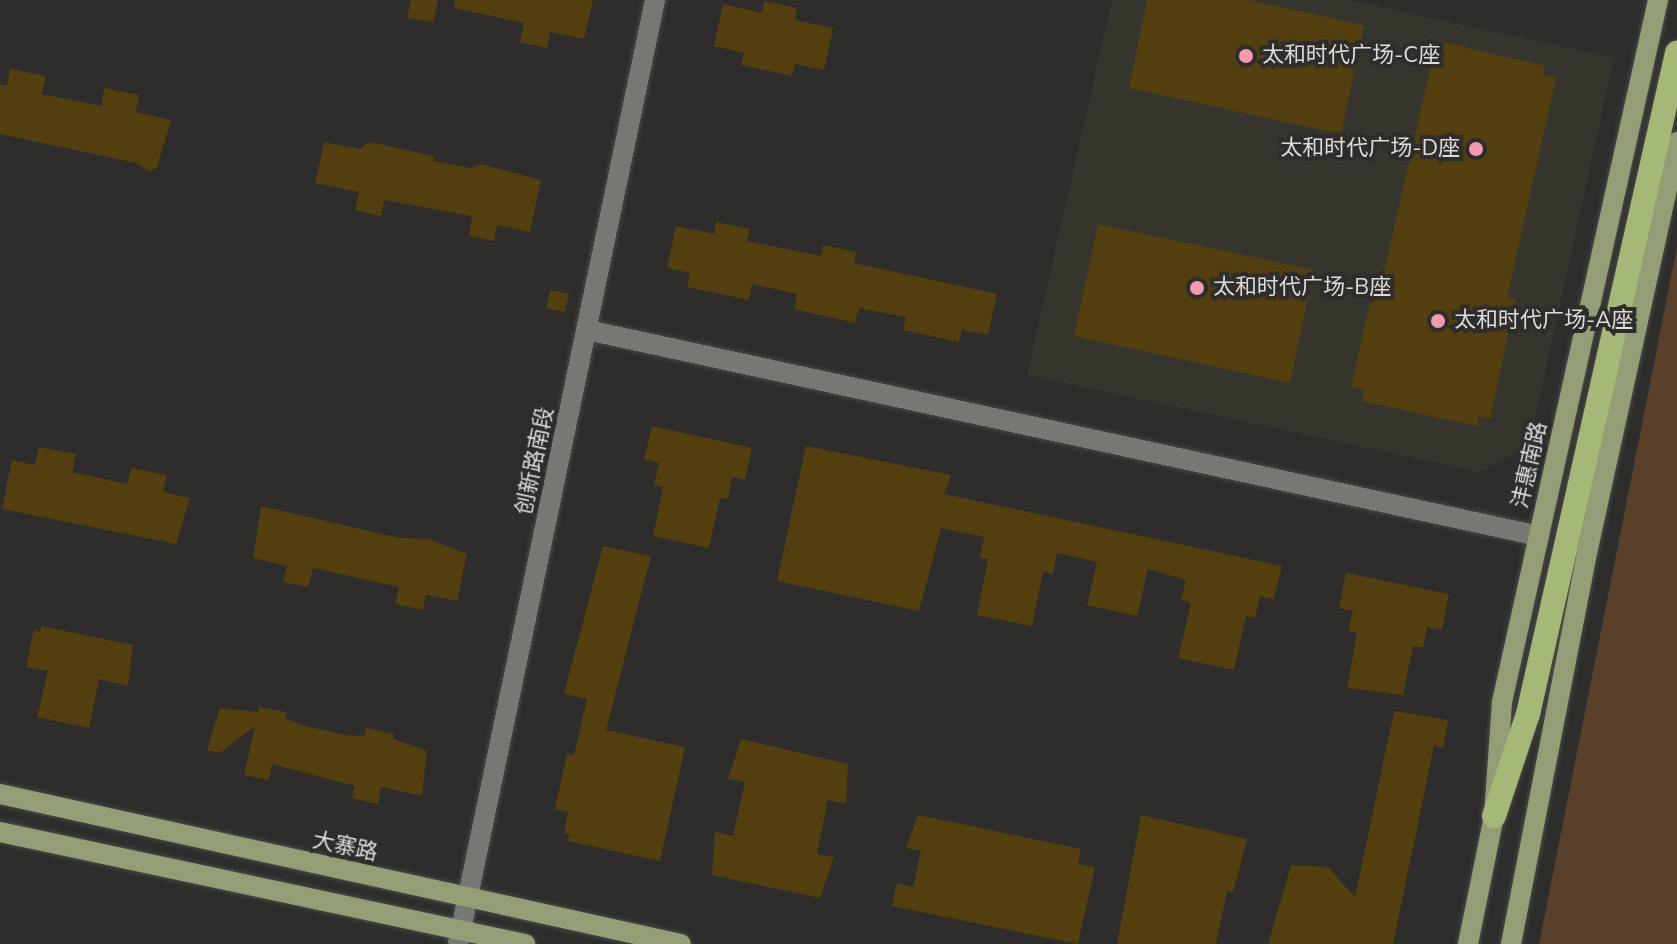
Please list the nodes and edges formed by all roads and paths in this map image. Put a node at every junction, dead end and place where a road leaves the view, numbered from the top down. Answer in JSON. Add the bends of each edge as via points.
{"nodes":[{"id":1,"x":655,"y":0,"type":"edge"},
{"id":2,"x":1658,"y":0,"type":"edge"},
{"id":3,"x":1677,"y":53,"type":"edge"},
{"id":4,"x":1677,"y":142,"type":"edge"},
{"id":5,"x":587,"y":330,"type":"junction"},
{"id":6,"x":1539,"y":536,"type":"junction"},
{"id":7,"x":0,"y":794,"type":"edge"},
{"id":8,"x":1494,"y":816,"type":"junction"},
{"id":9,"x":0,"y":832,"type":"edge"},
{"id":10,"x":469,"y":898,"type":"junction"},
{"id":11,"x":459,"y":937,"type":"edge"},
{"id":12,"x":525,"y":944,"type":"edge"},
{"id":13,"x":681,"y":944,"type":"edge"},
{"id":14,"x":1468,"y":944,"type":"edge"},
{"id":15,"x":1511,"y":944,"type":"edge"}],
"edges":[{"from":1,"to":5,"type":"street","name":"创新路南段"},
{"from":2,"to":6,"type":"main road","name":"沣惠南路"},
{"from":3,"to":8,"type":"highway","via":[[1528,714]]},
{"from":4,"to":15,"type":"main road","via":[[1587,553]]},
{"from":5,"to":6,"type":"street"},
{"from":5,"to":10,"type":"street","name":"创新路南段"},
{"from":6,"to":8,"type":"main road","name":"沣惠南路","via":[[1502,702]]},
{"from":7,"to":10,"type":"main road","name":"大寨路"},
{"from":8,"to":14,"type":"main road","name":"沣惠南路"},
{"from":9,"to":11,"type":"main road"},
{"from":10,"to":11,"type":"street","name":"创新路南段"},
{"from":10,"to":13,"type":"main road","name":"大寨路"},
{"from":11,"to":12,"type":"main road"}]}
